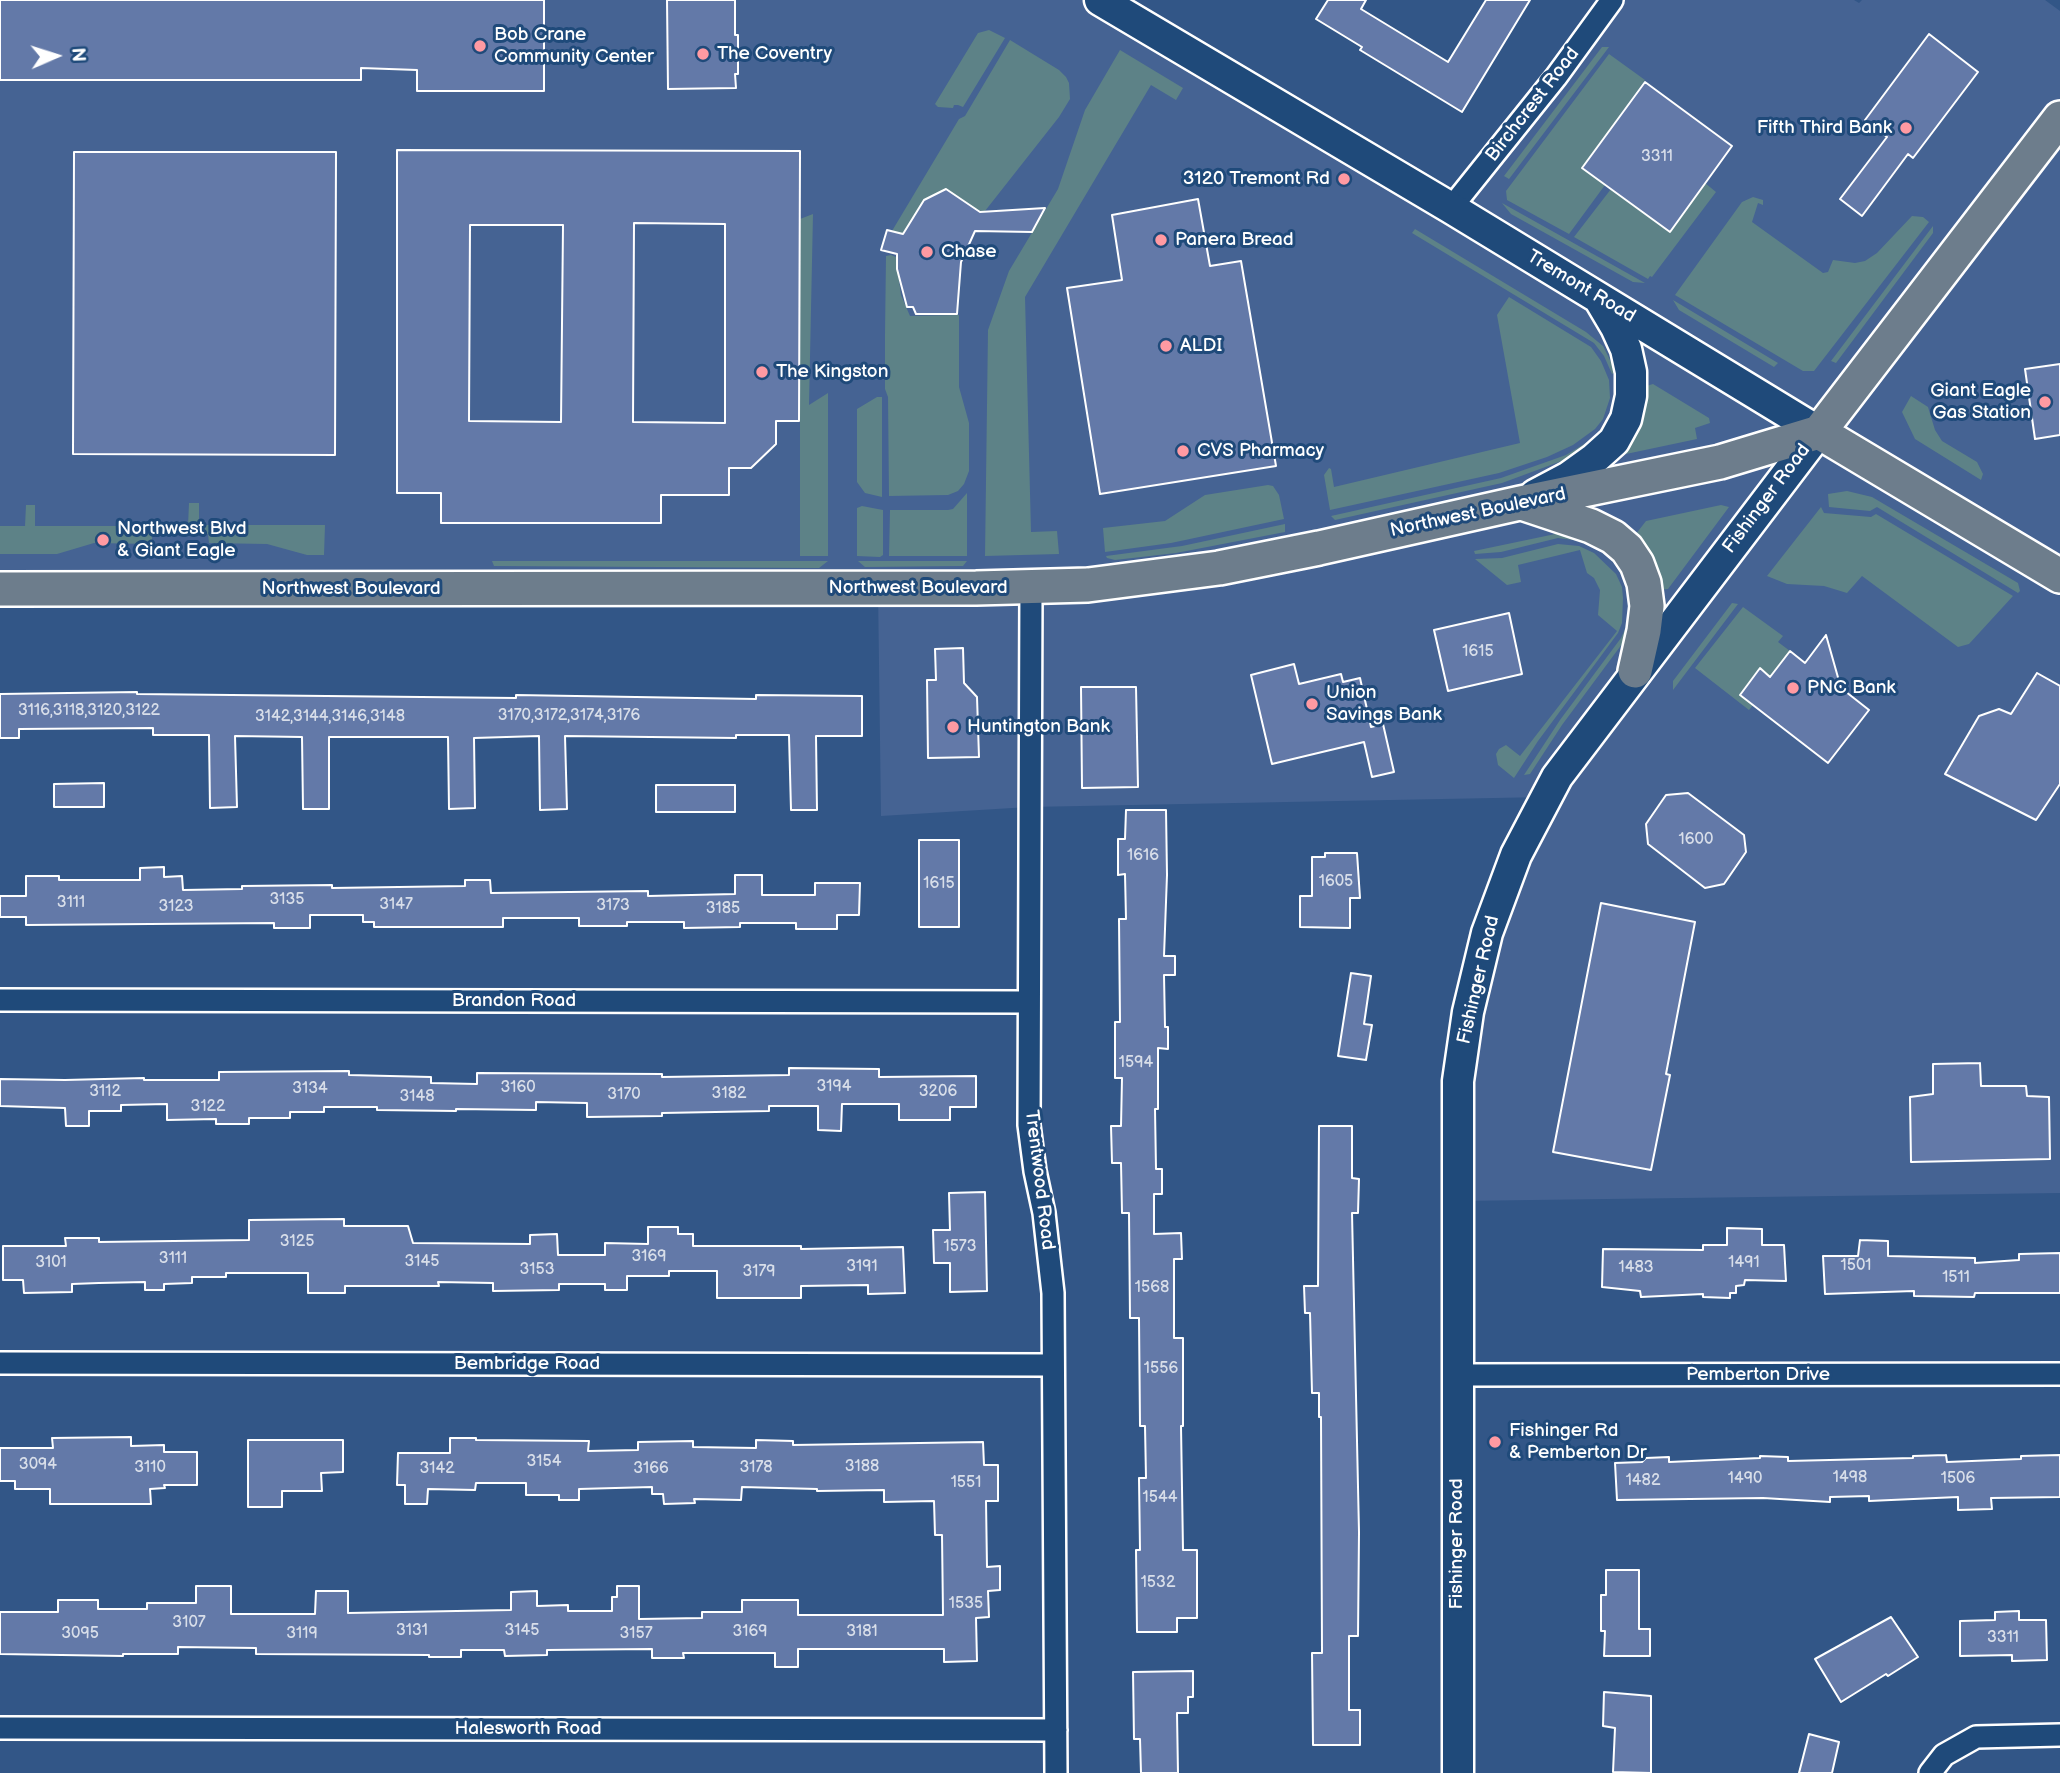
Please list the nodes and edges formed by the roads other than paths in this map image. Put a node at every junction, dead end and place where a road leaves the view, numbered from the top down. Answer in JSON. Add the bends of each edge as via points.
{"nodes":[{"id":1,"x":1100,"y":0,"type":"edge"},
{"id":2,"x":1612,"y":0,"type":"edge"},
{"id":3,"x":2060,"y":118,"type":"edge"},
{"id":4,"x":1451,"y":208,"type":"junction"},
{"id":5,"x":1598,"y":297,"type":"junction"},
{"id":6,"x":1819,"y":432,"type":"junction"},
{"id":7,"x":1520,"y":503,"type":"junction"},
{"id":8,"x":2060,"y":576,"type":"edge"},
{"id":9,"x":1031,"y":588,"type":"junction"},
{"id":10,"x":0,"y":589,"type":"edge"},
{"id":11,"x":1635,"y":671,"type":"junction"},
{"id":12,"x":0,"y":1000,"type":"edge"},
{"id":13,"x":1029,"y":1002,"type":"junction"},
{"id":14,"x":0,"y":1363,"type":"edge"},
{"id":15,"x":1054,"y":1365,"type":"junction"},
{"id":16,"x":2060,"y":1374,"type":"edge"},
{"id":17,"x":1457,"y":1375,"type":"junction"},
{"id":18,"x":0,"y":1728,"type":"edge"},
{"id":19,"x":1056,"y":1730,"type":"junction"},
{"id":20,"x":2060,"y":1735,"type":"edge"},
{"id":21,"x":1056,"y":1773,"type":"edge"},
{"id":22,"x":1458,"y":1773,"type":"edge"},
{"id":23,"x":1930,"y":1773,"type":"edge"}],
"edges":[{"from":1,"to":4,"type":"main road","name":"Tremont Road"},
{"from":2,"to":4,"type":"street","name":"Birchcrest Road"},
{"from":3,"to":6,"type":"main road","name":"Fishinger Road"},
{"from":4,"to":5,"type":"main road","name":"Tremont Road"},
{"from":5,"to":6,"type":"main road","name":"Tremont Road"},
{"from":5,"to":7,"type":"main road","via":[[1626,349],[1632,396],[1626,419],[1614,441],[1594,459]]},
{"from":6,"to":7,"type":"main road","name":"Northwest Boulevard","via":[[1720,462]]},
{"from":6,"to":8,"type":"main road","name":"Tremont Road"},
{"from":6,"to":11,"type":"main road","name":"Fishinger Road"},
{"from":7,"to":9,"type":"main road","name":"Northwest Boulevard","via":[[1219,568]]},
{"from":7,"to":11,"type":"main road","via":[[1591,526],[1627,549],[1644,583],[1647,606]]},
{"from":9,"to":10,"type":"main road","name":"Northwest Boulevard"},
{"from":9,"to":13,"type":"street","name":"Trentwood Road"},
{"from":11,"to":17,"type":"main road","name":"Fishinger Road","via":[[1557,777],[1516,855],[1486,933],[1458,1081]]},
{"from":12,"to":13,"type":"street","name":"Brandon Road"},
{"from":13,"to":15,"type":"street","name":"Trentwood Road","via":[[1029,1125],[1054,1293]]},
{"from":14,"to":15,"type":"street","name":"Bembridge Road"},
{"from":15,"to":19,"type":"street","name":"Trentwood Road"},
{"from":16,"to":17,"type":"street","name":"Pemberton Drive"},
{"from":17,"to":22,"type":"main road","name":"Fishinger Road"},
{"from":18,"to":19,"type":"street","name":"Halesworth Road"},
{"from":19,"to":21,"type":"street","name":"Trentwood Road"},
{"from":20,"to":23,"type":"street","via":[[1976,1737],[1944,1755]]}]}
